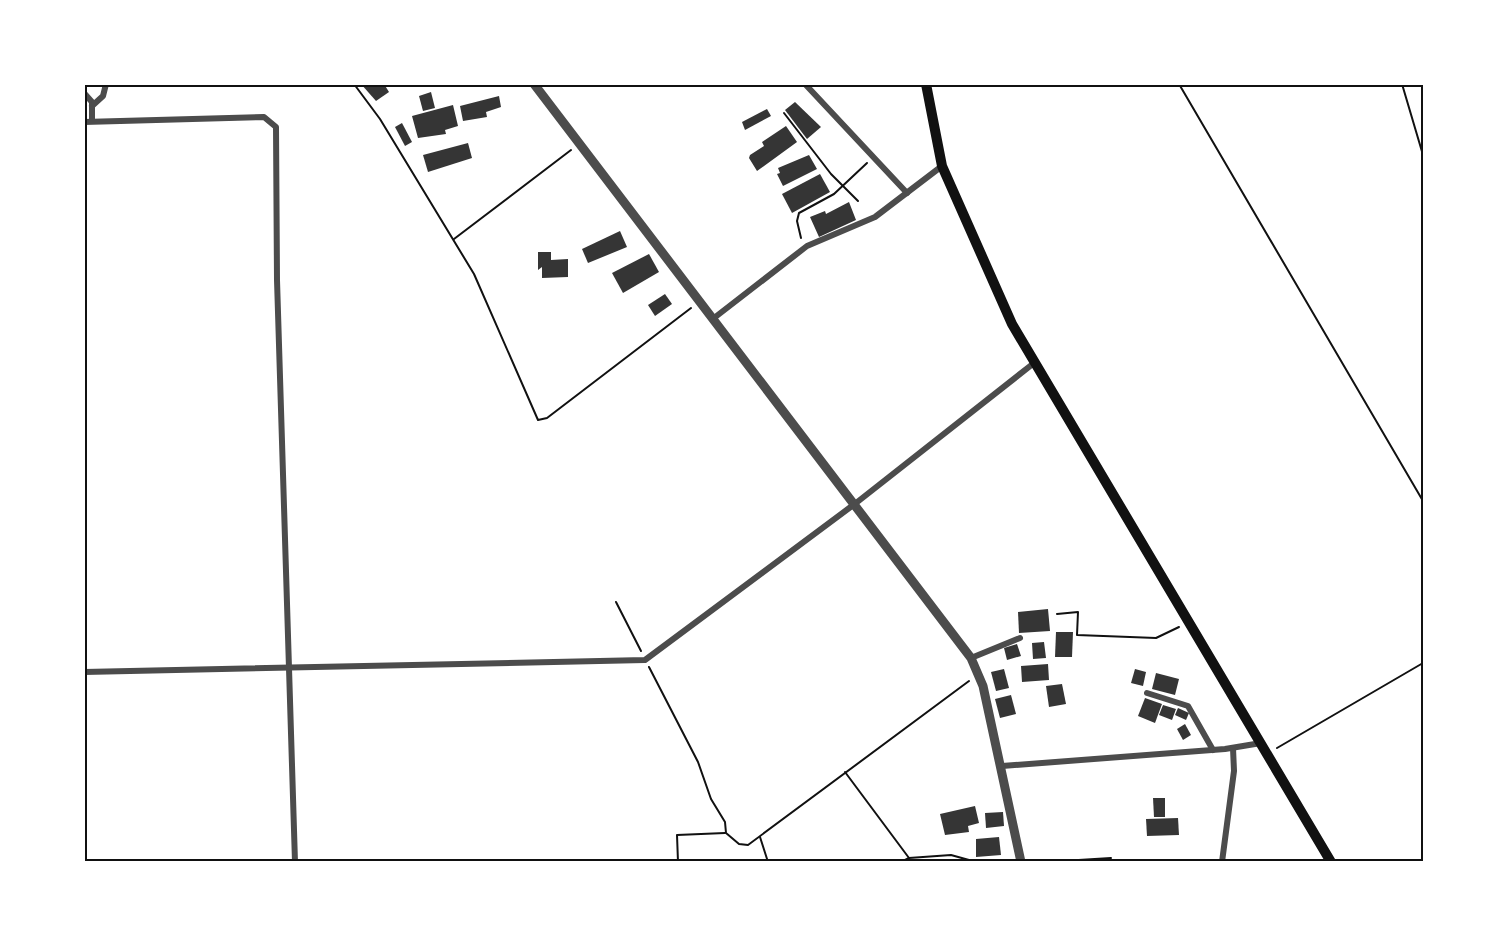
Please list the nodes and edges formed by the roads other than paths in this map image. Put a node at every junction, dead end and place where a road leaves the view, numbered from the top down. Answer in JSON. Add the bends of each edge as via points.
{"nodes":[{"id":1,"x":106,"y":84,"type":"edge"},
{"id":2,"x":534,"y":84,"type":"edge"},
{"id":3,"x":805,"y":84,"type":"edge"},
{"id":4,"x":926,"y":84,"type":"edge"},
{"id":5,"x":84,"y":93,"type":"edge"},
{"id":6,"x":92,"y":106,"type":"junction"},
{"id":7,"x":92,"y":121,"type":"junction"},
{"id":8,"x":84,"y":122,"type":"edge"},
{"id":9,"x":942,"y":166,"type":"junction"},
{"id":10,"x":907,"y":193,"type":"junction"},
{"id":11,"x":714,"y":318,"type":"junction"},
{"id":12,"x":1034,"y":363,"type":"junction"},
{"id":13,"x":856,"y":503,"type":"junction"},
{"id":14,"x":1020,"y":638,"type":"dead end"},
{"id":15,"x":971,"y":658,"type":"junction"},
{"id":16,"x":290,"y":667,"type":"junction"},
{"id":17,"x":84,"y":672,"type":"edge"},
{"id":18,"x":1147,"y":693,"type":"dead end"},
{"id":19,"x":1261,"y":743,"type":"junction"},
{"id":20,"x":1233,"y":748,"type":"junction"},
{"id":21,"x":1213,"y":750,"type":"junction"},
{"id":22,"x":1002,"y":766,"type":"junction"},
{"id":23,"x":295,"y":862,"type":"edge"},
{"id":24,"x":1021,"y":862,"type":"edge"},
{"id":25,"x":1222,"y":862,"type":"edge"},
{"id":26,"x":1331,"y":862,"type":"edge"}],
"edges":[{"from":1,"to":6,"type":"street","via":[[103,96]]},
{"from":2,"to":11,"type":"street"},
{"from":3,"to":10,"type":"street"},
{"from":4,"to":9,"type":"main road"},
{"from":5,"to":6,"type":"street"},
{"from":6,"to":7,"type":"street"},
{"from":7,"to":8,"type":"street"},
{"from":7,"to":16,"type":"street","via":[[264,117],[276,127]]},
{"from":9,"to":10,"type":"street"},
{"from":9,"to":12,"type":"main road","via":[[1011,324]]},
{"from":10,"to":11,"type":"street","via":[[875,217],[804,248]]},
{"from":11,"to":13,"type":"street"},
{"from":12,"to":13,"type":"street"},
{"from":12,"to":19,"type":"main road"},
{"from":13,"to":15,"type":"street"},
{"from":13,"to":16,"type":"street","via":[[645,660]]},
{"from":14,"to":15,"type":"street"},
{"from":15,"to":22,"type":"street","via":[[979,674]]},
{"from":16,"to":17,"type":"street"},
{"from":16,"to":23,"type":"street"},
{"from":18,"to":21,"type":"street","via":[[1188,706]]},
{"from":19,"to":20,"type":"street"},
{"from":19,"to":26,"type":"main road"},
{"from":20,"to":21,"type":"street"},
{"from":20,"to":25,"type":"street","via":[[1234,771]]},
{"from":21,"to":22,"type":"street"},
{"from":22,"to":24,"type":"street"}]}
